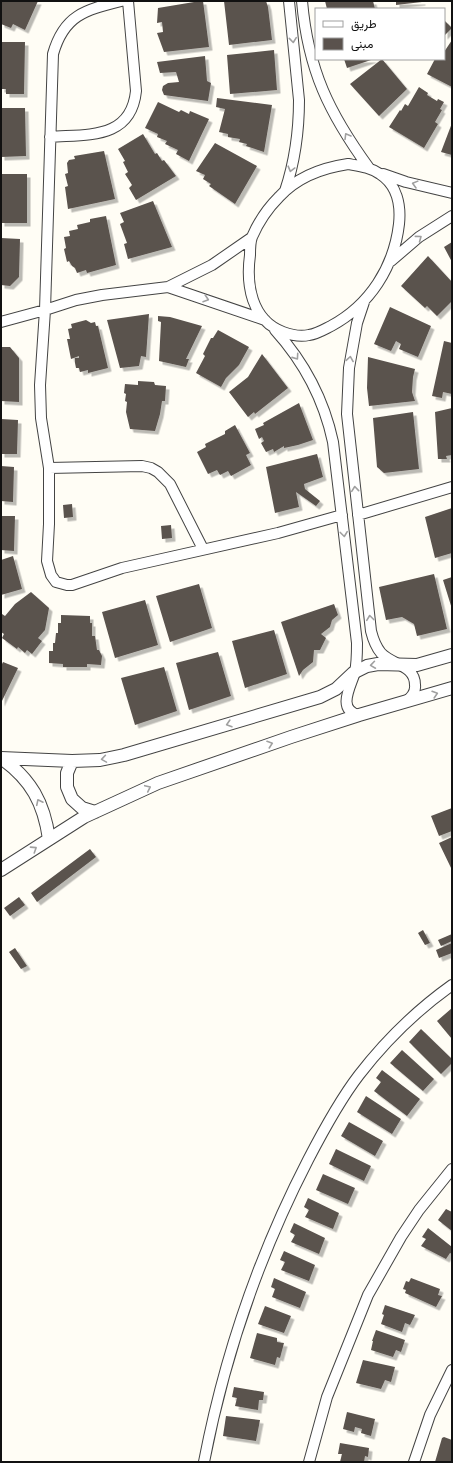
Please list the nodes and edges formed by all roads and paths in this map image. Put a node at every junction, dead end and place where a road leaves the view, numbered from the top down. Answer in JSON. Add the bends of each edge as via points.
{"nodes":[{"id":1,"x":121,"y":1,"type":"edge"},
{"id":2,"x":128,"y":1,"type":"edge"},
{"id":3,"x":289,"y":1,"type":"edge"},
{"id":4,"x":302,"y":1,"type":"edge"},
{"id":5,"x":50,"y":137,"type":"junction"},
{"id":6,"x":369,"y":168,"type":"junction"},
{"id":7,"x":379,"y":173,"type":"junction"},
{"id":8,"x":284,"y":192,"type":"junction"},
{"id":9,"x":452,"y":193,"type":"edge"},
{"id":10,"x":452,"y":216,"type":"edge"},
{"id":11,"x":251,"y":238,"type":"junction"},
{"id":12,"x":389,"y":263,"type":"junction"},
{"id":13,"x":168,"y":287,"type":"junction"},
{"id":14,"x":364,"y":301,"type":"junction"},
{"id":15,"x":45,"y":310,"type":"junction"},
{"id":16,"x":1,"y":322,"type":"edge"},
{"id":17,"x":268,"y":323,"type":"junction"},
{"id":18,"x":49,"y":468,"type":"junction"},
{"id":19,"x":452,"y":487,"type":"edge"},
{"id":20,"x":342,"y":515,"type":"junction"},
{"id":21,"x":358,"y":515,"type":"junction"},
{"id":22,"x":203,"y":549,"type":"junction"},
{"id":23,"x":452,"y":655,"type":"edge"},
{"id":24,"x":401,"y":666,"type":"junction"},
{"id":25,"x":355,"y":671,"type":"junction"},
{"id":26,"x":452,"y":688,"type":"edge"},
{"id":27,"x":405,"y":702,"type":"junction"},
{"id":28,"x":359,"y":715,"type":"junction"},
{"id":29,"x":1,"y":758,"type":"edge"},
{"id":30,"x":72,"y":761,"type":"junction"},
{"id":31,"x":95,"y":812,"type":"junction"},
{"id":32,"x":49,"y":839,"type":"junction"},
{"id":33,"x":1,"y":870,"type":"edge"},
{"id":34,"x":452,"y":985,"type":"edge"},
{"id":35,"x":452,"y":1169,"type":"edge"},
{"id":36,"x":452,"y":1370,"type":"edge"},
{"id":37,"x":204,"y":1462,"type":"edge"},
{"id":38,"x":310,"y":1462,"type":"edge"},
{"id":39,"x":414,"y":1462,"type":"edge"}],
"edges":[{"from":1,"to":5,"type":"street","via":[[90,9],[79,15],[69,22],[56,42],[52,66]]},
{"from":2,"to":5,"type":"street","via":[[136,91],[128,116],[122,123],[106,132]]},
{"from":3,"to":8,"type":"street","one_way":true,"via":[[299,116],[293,165]]},
{"from":6,"to":4,"type":"street","one_way":true,"via":[[341,126],[322,91],[310,53]]},
{"from":5,"to":15,"type":"street"},
{"from":6,"to":7,"type":"street"},
{"from":6,"to":8,"type":"street","via":[[348,164],[329,167],[299,180]]},
{"from":9,"to":7,"type":"street","one_way":true},
{"from":7,"to":12,"type":"street","via":[[396,192],[400,209],[398,233]]},
{"from":8,"to":11,"type":"street","via":[[271,206]]},
{"from":12,"to":10,"type":"street","one_way":true,"via":[[419,237]]},
{"from":11,"to":13,"type":"street","via":[[212,265]]},
{"from":11,"to":17,"type":"street","via":[[248,265],[250,291],[255,306]]},
{"from":12,"to":14,"type":"street"},
{"from":13,"to":15,"type":"street","via":[[102,295]]},
{"from":13,"to":17,"type":"street","one_way":true},
{"from":14,"to":17,"type":"street","via":[[339,321],[310,335],[290,334]]},
{"from":21,"to":14,"type":"street","one_way":true,"via":[[349,437],[347,391],[352,346]]},
{"from":15,"to":16,"type":"street"},
{"from":15,"to":18,"type":"street","via":[[40,412]]},
{"from":17,"to":20,"type":"street","one_way":true,"via":[[290,347],[305,370],[325,411],[333,442]]},
{"from":18,"to":22,"type":"street","via":[[142,466],[155,470],[170,484]]},
{"from":18,"to":22,"type":"street","via":[[47,561],[56,582],[72,585],[113,571]]},
{"from":19,"to":21,"type":"street"},
{"from":20,"to":22,"type":"street","via":[[239,543]]},
{"from":20,"to":25,"type":"street","one_way":true,"via":[[357,643]]},
{"from":24,"to":21,"type":"street","one_way":true,"via":[[384,655],[373,639]]},
{"from":23,"to":24,"type":"street","via":[[417,665]]},
{"from":24,"to":25,"type":"street","one_way":true,"via":[[372,665]]},
{"from":24,"to":27,"type":"street","via":[[411,672],[416,683],[413,694]]},
{"from":25,"to":28,"type":"street","via":[[346,704],[351,712]]},
{"from":25,"to":30,"type":"street","one_way":true,"via":[[336,689],[320,697],[124,755],[100,760]]},
{"from":27,"to":26,"type":"street","one_way":true},
{"from":27,"to":28,"type":"street"},
{"from":31,"to":28,"type":"street","one_way":true,"via":[[158,783]]},
{"from":29,"to":30,"type":"street"},
{"from":32,"to":29,"type":"street","one_way":true,"via":[[42,807],[35,793],[26,780]]},
{"from":30,"to":31,"type":"street","via":[[67,773],[67,787],[72,799],[82,808]]},
{"from":31,"to":32,"type":"street"},
{"from":33,"to":32,"type":"street","one_way":true},
{"from":34,"to":37,"type":"street","via":[[407,1022],[382,1048],[338,1105],[315,1147],[282,1214],[238,1328],[215,1409]]},
{"from":35,"to":38,"type":"street","via":[[401,1237],[368,1296],[327,1397]]},
{"from":36,"to":39,"type":"street","via":[[430,1415]]}]}
